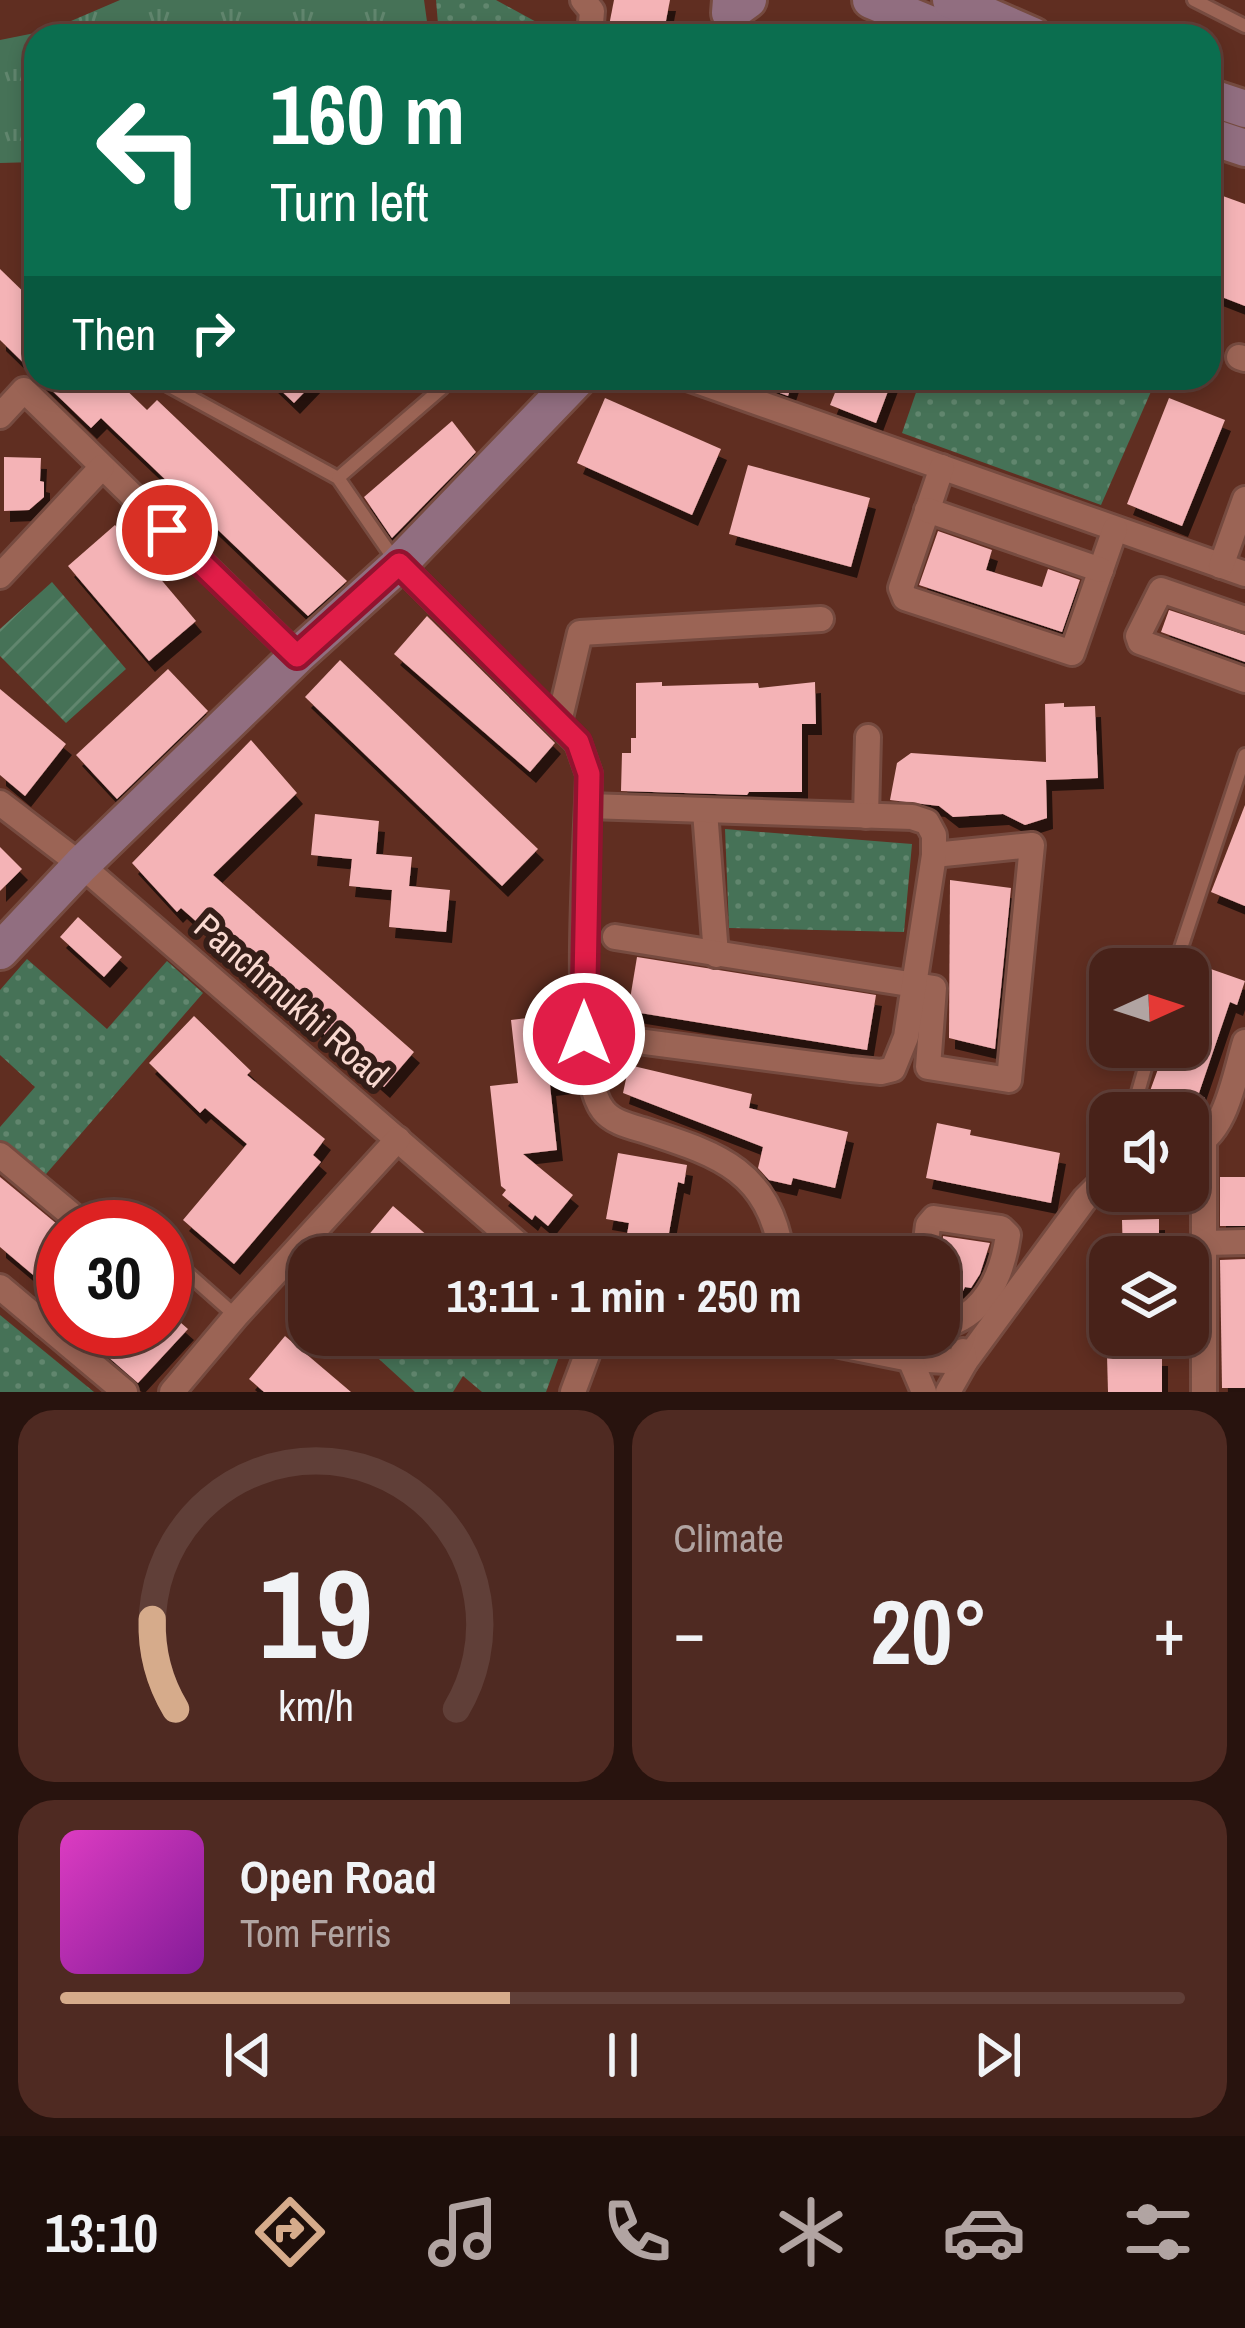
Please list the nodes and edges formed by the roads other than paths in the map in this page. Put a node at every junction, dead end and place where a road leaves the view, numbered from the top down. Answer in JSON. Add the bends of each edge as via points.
{"nodes":[{"id":1,"x":871,"y":0,"type":"edge"},
{"id":2,"x":951,"y":0,"type":"edge"},
{"id":3,"x":1194,"y":0,"type":"edge"},
{"id":4,"x":929,"y":24,"type":"edge"},
{"id":5,"x":1006,"y":24,"type":"edge"},
{"id":6,"x":1245,"y":26,"type":"edge"},
{"id":7,"x":177,"y":390,"type":"edge"},
{"id":8,"x":440,"y":390,"type":"edge"},
{"id":9,"x":566,"y":390,"type":"edge"},
{"id":10,"x":722,"y":390,"type":"edge"},
{"id":11,"x":0,"y":416,"type":"edge"},
{"id":12,"x":102,"y":467,"type":"junction"},
{"id":13,"x":941,"y":467,"type":"junction"},
{"id":14,"x":338,"y":478,"type":"junction"},
{"id":15,"x":1245,"y":499,"type":"edge"},
{"id":16,"x":927,"y":510,"type":"junction"},
{"id":17,"x":1115,"y":529,"type":"junction"},
{"id":18,"x":1186,"y":554,"type":"junction"},
{"id":19,"x":399,"y":564,"type":"junction"},
{"id":20,"x":1101,"y":569,"type":"junction"},
{"id":21,"x":1233,"y":570,"type":"edge"},
{"id":22,"x":0,"y":576,"type":"edge"},
{"id":23,"x":1171,"y":592,"type":"junction"},
{"id":24,"x":1245,"y":619,"type":"edge"},
{"id":25,"x":821,"y":620,"type":"dead end"},
{"id":26,"x":297,"y":656,"type":"junction"},
{"id":27,"x":1245,"y":680,"type":"edge"},
{"id":28,"x":560,"y":722,"type":"junction"},
{"id":29,"x":868,"y":737,"type":"dead end"},
{"id":30,"x":1245,"y":755,"type":"edge"},
{"id":31,"x":0,"y":803,"type":"edge"},
{"id":32,"x":589,"y":806,"type":"junction"},
{"id":33,"x":705,"y":811,"type":"junction"},
{"id":34,"x":866,"y":816,"type":"junction"},
{"id":35,"x":934,"y":855,"type":"junction"},
{"id":36,"x":81,"y":865,"type":"junction"},
{"id":37,"x":615,"y":938,"type":"dead end"},
{"id":38,"x":1181,"y":948,"type":"edge"},
{"id":39,"x":0,"y":951,"type":"edge"},
{"id":40,"x":716,"y":955,"type":"junction"},
{"id":41,"x":914,"y":986,"type":"junction"},
{"id":42,"x":584,"y":1034,"type":"junction"},
{"id":43,"x":1245,"y":1042,"type":"edge"},
{"id":44,"x":1236,"y":1102,"type":"edge"},
{"id":45,"x":1209,"y":1133,"type":"edge"},
{"id":46,"x":398,"y":1139,"type":"junction"},
{"id":47,"x":0,"y":1155,"type":"edge"},
{"id":48,"x":1089,"y":1194,"type":"edge"},
{"id":49,"x":54,"y":1200,"type":"edge"},
{"id":50,"x":509,"y":1236,"type":"edge"},
{"id":51,"x":779,"y":1236,"type":"edge"},
{"id":52,"x":927,"y":1236,"type":"edge"},
{"id":53,"x":1245,"y":1242,"type":"edge"},
{"id":54,"x":1209,"y":1243,"type":"edge"},
{"id":55,"x":192,"y":1276,"type":"edge"},
{"id":56,"x":0,"y":1287,"type":"edge"},
{"id":57,"x":236,"y":1316,"type":"junction"},
{"id":58,"x":36,"y":1317,"type":"edge"},
{"id":59,"x":960,"y":1318,"type":"edge"},
{"id":60,"x":960,"y":1351,"type":"edge"},
{"id":61,"x":82,"y":1356,"type":"edge"},
{"id":62,"x":586,"y":1356,"type":"edge"},
{"id":63,"x":895,"y":1356,"type":"edge"},
{"id":64,"x":1204,"y":1356,"type":"edge"},
{"id":65,"x":910,"y":1359,"type":"junction"},
{"id":66,"x":965,"y":1363,"type":"junction"},
{"id":67,"x":125,"y":1392,"type":"edge"},
{"id":68,"x":172,"y":1392,"type":"edge"},
{"id":69,"x":573,"y":1392,"type":"edge"},
{"id":70,"x":924,"y":1392,"type":"edge"},
{"id":71,"x":948,"y":1392,"type":"edge"},
{"id":72,"x":1204,"y":1392,"type":"edge"}],
"edges":[{"from":1,"to":4,"type":"street"},
{"from":2,"to":5,"type":"street"},
{"from":3,"to":6,"type":"lane"},
{"from":7,"to":14,"type":"lane"},
{"from":8,"to":14,"type":"lane"},
{"from":9,"to":19,"type":"street"},
{"from":10,"to":13,"type":"street"},
{"from":11,"to":12,"type":"street","via":[[24,390]]},
{"from":12,"to":22,"type":"street"},
{"from":12,"to":26,"type":"street"},
{"from":13,"to":16,"type":"street"},
{"from":13,"to":17,"type":"street"},
{"from":14,"to":19,"type":"lane"},
{"from":15,"to":21,"type":"street"},
{"from":16,"to":20,"type":"street"},
{"from":16,"to":20,"type":"street","via":[[901,595],[1066,654],[1076,647]]},
{"from":17,"to":18,"type":"street"},
{"from":17,"to":20,"type":"street"},
{"from":18,"to":21,"type":"street"},
{"from":18,"to":23,"type":"street"},
{"from":19,"to":26,"type":"street"},
{"from":19,"to":28,"type":"street"},
{"from":23,"to":24,"type":"street"},
{"from":23,"to":27,"type":"street","via":[[1157,594],[1140,642]]},
{"from":25,"to":28,"type":"street","via":[[580,633]]},
{"from":26,"to":36,"type":"street"},
{"from":28,"to":32,"type":"street","via":[[584,758]]},
{"from":29,"to":34,"type":"street"},
{"from":30,"to":38,"type":"lane"},
{"from":31,"to":36,"type":"street","name":"Panchmukhi Road"},
{"from":32,"to":33,"type":"street"},
{"from":32,"to":42,"type":"street"},
{"from":33,"to":34,"type":"street"},
{"from":33,"to":40,"type":"street"},
{"from":34,"to":35,"type":"street","via":[[927,822]]},
{"from":35,"to":41,"type":"street"},
{"from":35,"to":41,"type":"street","via":[[1032,845],[1009,1080],[928,1067],[934,988]]},
{"from":36,"to":39,"type":"street"},
{"from":36,"to":46,"type":"street","name":"Panchmukhi Road"},
{"from":37,"to":40,"type":"street"},
{"from":40,"to":41,"type":"street"},
{"from":41,"to":42,"type":"street","via":[[906,1037],[892,1069],[881,1072]]},
{"from":42,"to":51,"type":"street","via":[[603,1110],[737,1168]]},
{"from":43,"to":44,"type":"street"},
{"from":44,"to":45,"type":"street"},
{"from":46,"to":50,"type":"street","name":"Panchmukhi Road"},
{"from":46,"to":57,"type":"street"},
{"from":47,"to":49,"type":"street"},
{"from":48,"to":66,"type":"street"},
{"from":52,"to":59,"type":"street","via":[[934,1218],[1008,1235],[991,1292]]},
{"from":53,"to":54,"type":"street"},
{"from":55,"to":57,"type":"lane"},
{"from":56,"to":58,"type":"street"},
{"from":57,"to":68,"type":"street"},
{"from":60,"to":66,"type":"street"},
{"from":61,"to":67,"type":"street"},
{"from":62,"to":69,"type":"street"},
{"from":63,"to":65,"type":"street"},
{"from":64,"to":72,"type":"street"},
{"from":65,"to":66,"type":"street"},
{"from":65,"to":70,"type":"street"},
{"from":66,"to":71,"type":"street"}]}
